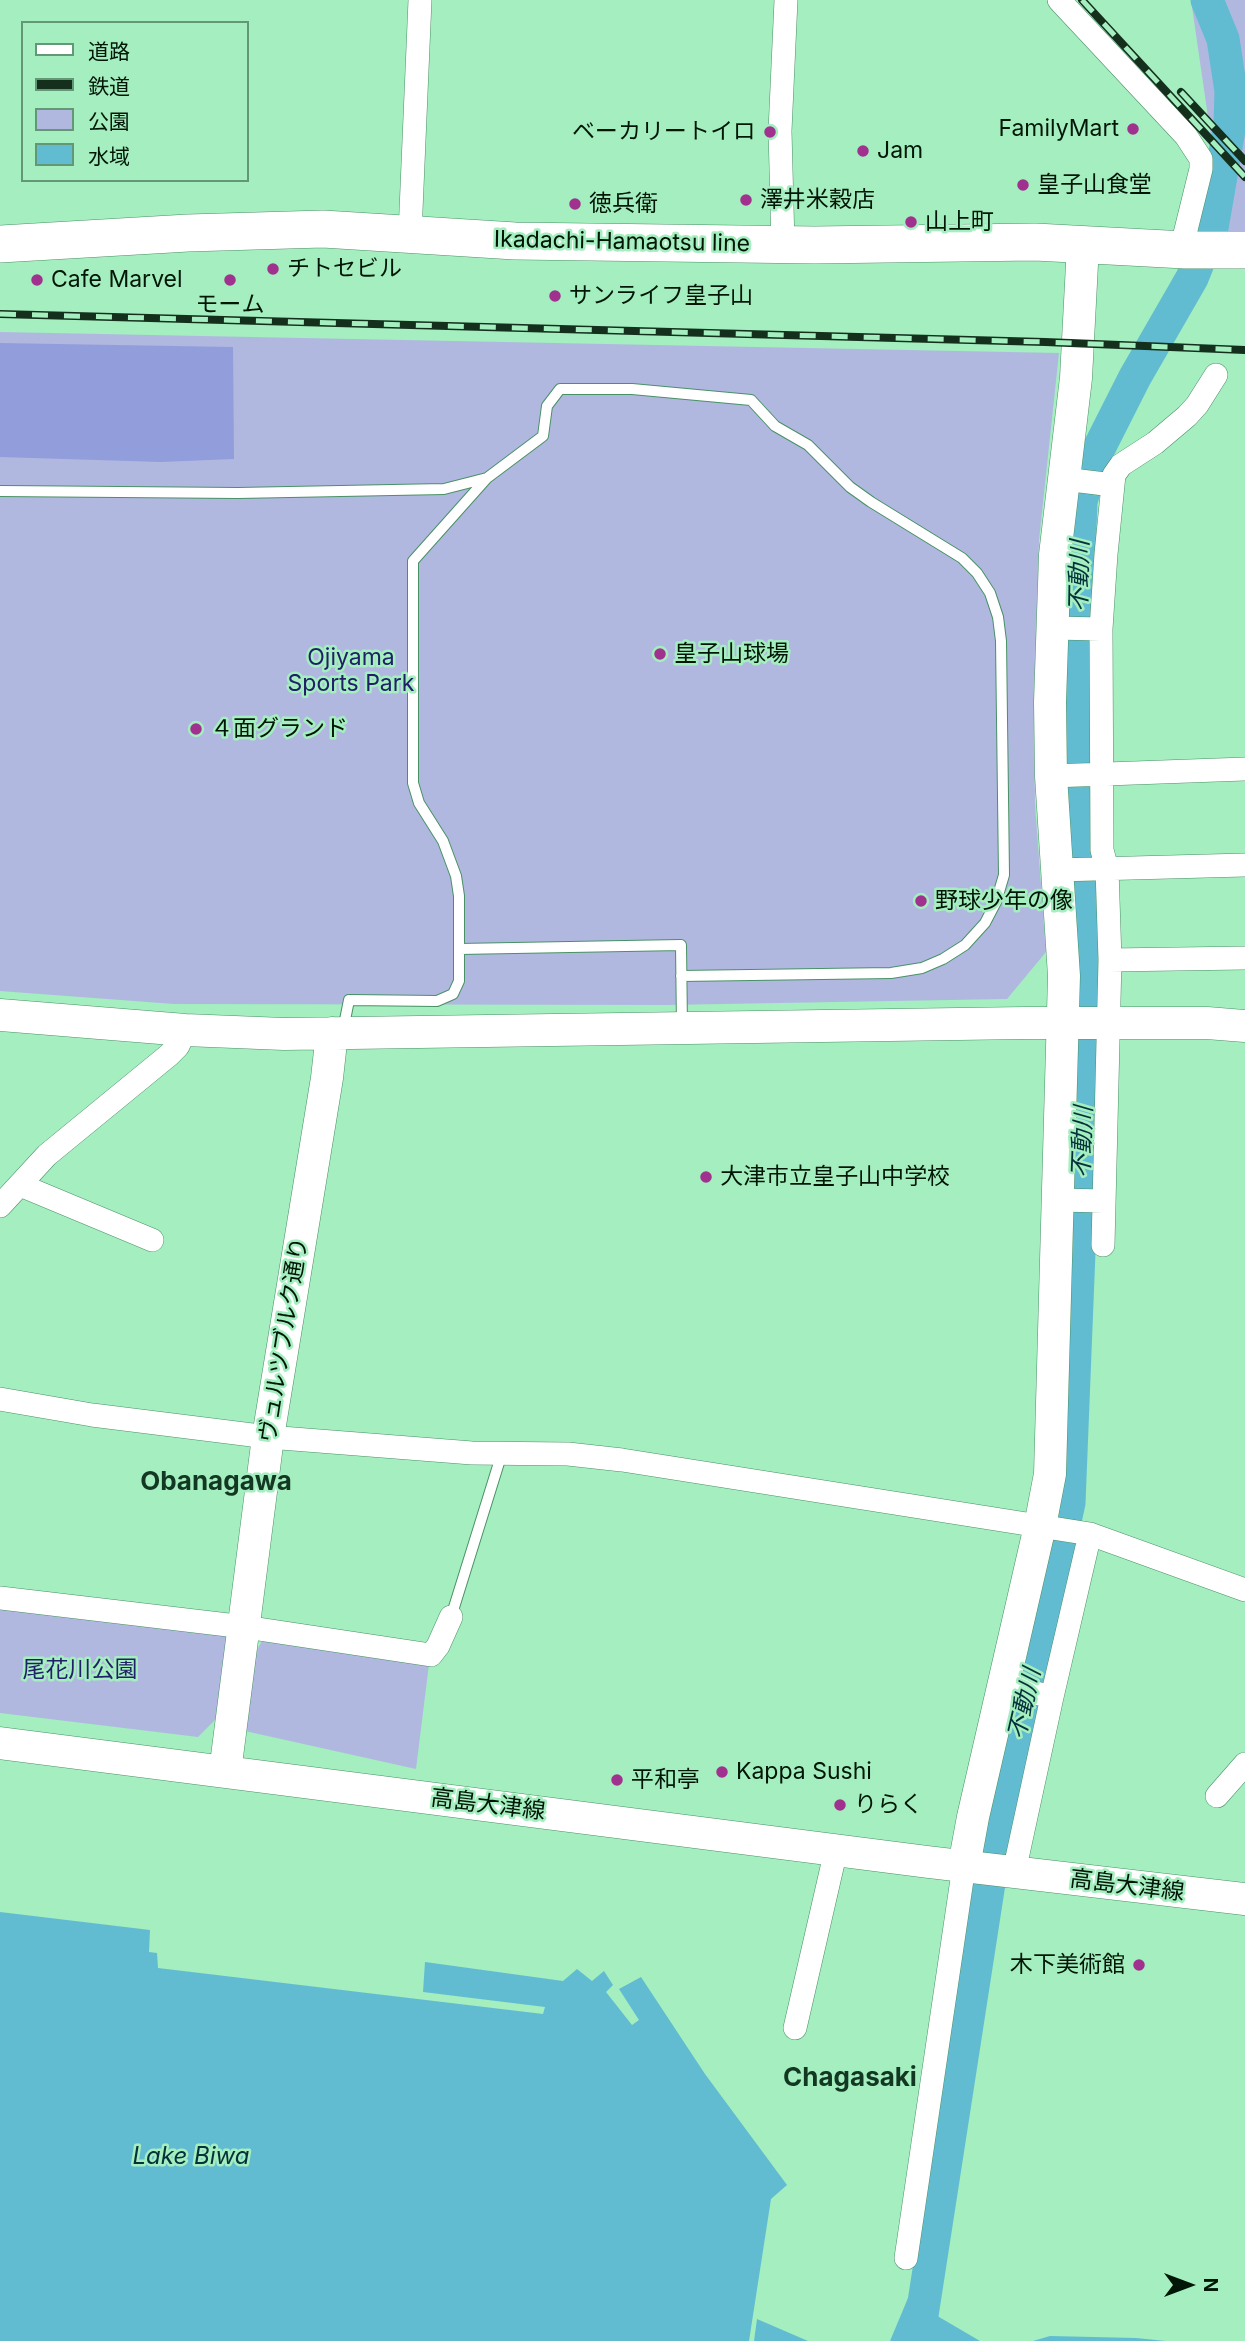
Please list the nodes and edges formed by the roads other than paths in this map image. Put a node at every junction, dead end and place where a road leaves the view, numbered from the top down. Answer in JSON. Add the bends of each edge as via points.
{"nodes":[{"id":1,"x":421,"y":0,"type":"edge"},
{"id":2,"x":786,"y":0,"type":"edge"},
{"id":3,"x":1059,"y":0,"type":"edge"},
{"id":4,"x":410,"y":234,"type":"junction"},
{"id":5,"x":0,"y":244,"type":"edge"},
{"id":6,"x":783,"y":244,"type":"junction"},
{"id":7,"x":1083,"y":245,"type":"junction"},
{"id":8,"x":1183,"y":250,"type":"junction"},
{"id":9,"x":1233,"y":251,"type":"edge"},
{"id":10,"x":1216,"y":375,"type":"dead end"},
{"id":11,"x":487,"y":478,"type":"junction"},
{"id":12,"x":1065,"y":479,"type":"junction"},
{"id":13,"x":1112,"y":485,"type":"junction"},
{"id":14,"x":0,"y":491,"type":"edge"},
{"id":15,"x":1054,"y":628,"type":"junction"},
{"id":16,"x":1101,"y":629,"type":"junction"},
{"id":17,"x":1245,"y":769,"type":"edge"},
{"id":18,"x":1100,"y":773,"type":"junction"},
{"id":19,"x":1052,"y":776,"type":"junction"},
{"id":20,"x":1245,"y":864,"type":"edge"},
{"id":21,"x":1106,"y":869,"type":"junction"},
{"id":22,"x":1058,"y":870,"type":"junction"},
{"id":23,"x":459,"y":949,"type":"junction"},
{"id":24,"x":1245,"y":958,"type":"edge"},
{"id":25,"x":1110,"y":960,"type":"junction"},
{"id":26,"x":681,"y":976,"type":"junction"},
{"id":27,"x":0,"y":1015,"type":"edge"},
{"id":28,"x":1068,"y":1023,"type":"junction"},
{"id":29,"x":1109,"y":1023,"type":"junction"},
{"id":30,"x":1245,"y":1026,"type":"edge"},
{"id":31,"x":185,"y":1030,"type":"junction"},
{"id":32,"x":682,"y":1030,"type":"junction"},
{"id":33,"x":337,"y":1033,"type":"junction"},
{"id":34,"x":20,"y":1185,"type":"junction"},
{"id":35,"x":1058,"y":1200,"type":"junction"},
{"id":36,"x":1104,"y":1201,"type":"junction"},
{"id":37,"x":0,"y":1206,"type":"edge"},
{"id":38,"x":152,"y":1240,"type":"dead end"},
{"id":39,"x":1103,"y":1245,"type":"dead end"},
{"id":40,"x":0,"y":1399,"type":"edge"},
{"id":41,"x":268,"y":1437,"type":"junction"},
{"id":42,"x":502,"y":1453,"type":"junction"},
{"id":43,"x":1045,"y":1527,"type":"junction"},
{"id":44,"x":1087,"y":1534,"type":"junction"},
{"id":45,"x":1245,"y":1590,"type":"edge"},
{"id":46,"x":0,"y":1598,"type":"edge"},
{"id":47,"x":451,"y":1617,"type":"joint"},
{"id":48,"x":245,"y":1627,"type":"junction"},
{"id":49,"x":1007,"y":1686,"type":"junction"},
{"id":50,"x":1048,"y":1696,"type":"junction"},
{"id":51,"x":0,"y":1743,"type":"edge"},
{"id":52,"x":1245,"y":1764,"type":"edge"},
{"id":53,"x":225,"y":1772,"type":"junction"},
{"id":54,"x":1217,"y":1796,"type":"dead end"},
{"id":55,"x":836,"y":1850,"type":"junction"},
{"id":56,"x":970,"y":1867,"type":"junction"},
{"id":57,"x":1012,"y":1872,"type":"junction"},
{"id":58,"x":1245,"y":1899,"type":"edge"},
{"id":59,"x":796,"y":2028,"type":"dead end"},
{"id":60,"x":906,"y":2258,"type":"dead end"}],
"edges":[{"from":1,"to":4,"type":"street"},
{"from":2,"to":6,"type":"street","via":[[779,131]]},
{"from":3,"to":8,"type":"street","via":[[1186,136],[1201,159]]},
{"from":4,"to":5,"type":"main road","name":"Ikadachi-Hamaotsu line","via":[[272,229]]},
{"from":4,"to":6,"type":"main road","name":"Ikadachi-Hamaotsu line","via":[[515,241]]},
{"from":6,"to":7,"type":"main road","name":"Ikadachi-Hamaotsu line"},
{"from":7,"to":8,"type":"main road","name":"Ikadachi-Hamaotsu line"},
{"from":7,"to":12,"type":"street","via":[[1077,369]]},
{"from":8,"to":9,"type":"main road","name":"Ikadachi-Hamaotsu line"},
{"from":10,"to":13,"type":"street","via":[[1187,416],[1121,465]]},
{"from":11,"to":14,"type":"lane","via":[[444,489]]},
{"from":11,"to":23,"type":"lane","via":[[412,561],[413,783],[454,867]]},
{"from":11,"to":26,"type":"lane","via":[[543,436],[547,406],[560,389],[632,389],[751,400],[775,426],[808,446],[850,487],[962,558],[990,593],[1001,641],[1004,875],[985,923],[965,945],[922,968],[891,973]]},
{"from":12,"to":13,"type":"street"},
{"from":12,"to":15,"type":"street","via":[[1055,555]]},
{"from":13,"to":16,"type":"street"},
{"from":15,"to":16,"type":"street"},
{"from":15,"to":19,"type":"street"},
{"from":16,"to":18,"type":"street"},
{"from":17,"to":18,"type":"street"},
{"from":18,"to":19,"type":"street"},
{"from":18,"to":21,"type":"street"},
{"from":19,"to":22,"type":"street"},
{"from":20,"to":21,"type":"street"},
{"from":21,"to":22,"type":"street"},
{"from":21,"to":25,"type":"street"},
{"from":22,"to":28,"type":"street"},
{"from":23,"to":26,"type":"lane","via":[[681,944]]},
{"from":23,"to":33,"type":"lane","via":[[459,981],[453,995],[437,1001],[349,1000]]},
{"from":24,"to":25,"type":"street"},
{"from":25,"to":29,"type":"street"},
{"from":26,"to":32,"type":"lane"},
{"from":27,"to":31,"type":"street"},
{"from":28,"to":29,"type":"street"},
{"from":28,"to":32,"type":"street"},
{"from":28,"to":35,"type":"street"},
{"from":29,"to":30,"type":"street"},
{"from":29,"to":36,"type":"street"},
{"from":31,"to":33,"type":"street"},
{"from":31,"to":34,"type":"street","via":[[169,1055],[47,1154]]},
{"from":32,"to":33,"type":"street"},
{"from":33,"to":41,"type":"street","name":"ヴュルツブルク通り"},
{"from":34,"to":37,"type":"street"},
{"from":34,"to":38,"type":"street"},
{"from":35,"to":36,"type":"street"},
{"from":35,"to":43,"type":"street"},
{"from":36,"to":39,"type":"street"},
{"from":40,"to":41,"type":"street","via":[[92,1416]]},
{"from":41,"to":42,"type":"street"},
{"from":41,"to":48,"type":"street","name":"ヴュルツブルク通り"},
{"from":42,"to":43,"type":"street","via":[[622,1460]]},
{"from":42,"to":47,"type":"lane"},
{"from":43,"to":44,"type":"street"},
{"from":43,"to":49,"type":"street"},
{"from":44,"to":45,"type":"street"},
{"from":44,"to":50,"type":"street"},
{"from":46,"to":48,"type":"street"},
{"from":47,"to":48,"type":"street","via":[[431,1655]]},
{"from":48,"to":53,"type":"street","name":"ヴュルツブルク通り"},
{"from":49,"to":50,"type":"street"},
{"from":49,"to":56,"type":"street"},
{"from":50,"to":57,"type":"street"},
{"from":51,"to":53,"type":"street","name":"高島大津線"},
{"from":52,"to":54,"type":"street"},
{"from":53,"to":55,"type":"street","name":"高島大津線"},
{"from":55,"to":56,"type":"street","name":"高島大津線"},
{"from":55,"to":59,"type":"street"},
{"from":56,"to":57,"type":"street","name":"高島大津線"},
{"from":56,"to":60,"type":"street"},
{"from":57,"to":58,"type":"street","name":"高島大津線"}]}
